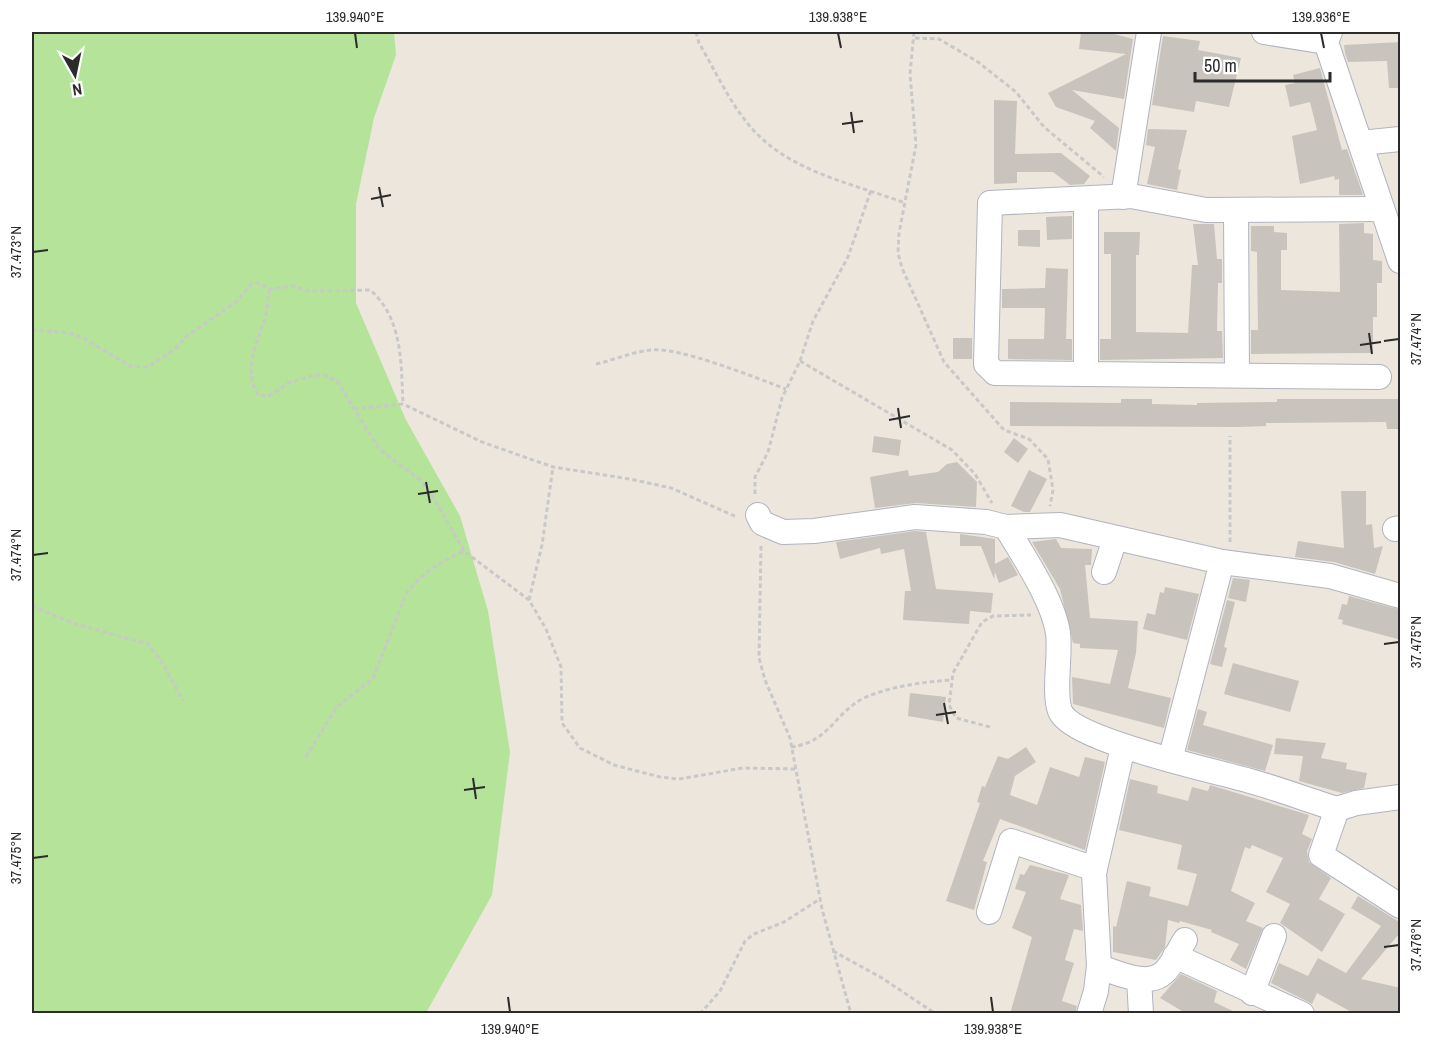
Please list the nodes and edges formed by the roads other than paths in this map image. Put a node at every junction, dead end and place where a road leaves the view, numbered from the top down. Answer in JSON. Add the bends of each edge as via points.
{"nodes":[{"id":1,"x":1149,"y":32,"type":"edge"},
{"id":2,"x":1264,"y":32,"type":"edge"},
{"id":3,"x":1328,"y":37,"type":"edge"},
{"id":4,"x":1401,"y":139,"type":"edge"},
{"id":5,"x":1361,"y":143,"type":"junction"},
{"id":6,"x":1124,"y":192,"type":"junction"},
{"id":7,"x":1086,"y":199,"type":"junction"},
{"id":8,"x":1382,"y":209,"type":"junction"},
{"id":9,"x":1236,"y":210,"type":"junction"},
{"id":10,"x":1399,"y":252,"type":"edge"},
{"id":11,"x":1086,"y":374,"type":"junction"},
{"id":12,"x":1237,"y":375,"type":"junction"},
{"id":13,"x":1379,"y":377,"type":"dead end"},
{"id":14,"x":760,"y":519,"type":"road end"},
{"id":15,"x":1006,"y":527,"type":"junction"},
{"id":16,"x":1116,"y":539,"type":"junction"},
{"id":17,"x":1226,"y":563,"type":"junction"},
{"id":18,"x":1104,"y":572,"type":"dead end"},
{"id":19,"x":1401,"y":596,"type":"edge"},
{"id":20,"x":1123,"y":747,"type":"junction"},
{"id":21,"x":1170,"y":760,"type":"junction"},
{"id":22,"x":1401,"y":797,"type":"edge"},
{"id":23,"x":1336,"y":809,"type":"junction"},
{"id":24,"x":1095,"y":869,"type":"junction"},
{"id":25,"x":1401,"y":906,"type":"edge"},
{"id":26,"x":989,"y":912,"type":"dead end"},
{"id":27,"x":1274,"y":936,"type":"dead end"},
{"id":28,"x":1099,"y":966,"type":"junction"},
{"id":29,"x":1138,"y":979,"type":"junction"},
{"id":30,"x":1252,"y":993,"type":"junction"},
{"id":31,"x":1089,"y":1014,"type":"edge"},
{"id":32,"x":1141,"y":1014,"type":"edge"},
{"id":33,"x":1302,"y":1014,"type":"edge"}],
"edges":[{"from":1,"to":6,"type":"street"},
{"from":2,"to":3,"type":"street"},
{"from":3,"to":5,"type":"street"},
{"from":4,"to":5,"type":"street"},
{"from":5,"to":8,"type":"street"},
{"from":6,"to":7,"type":"street"},
{"from":6,"to":9,"type":"street","via":[[1206,210]]},
{"from":7,"to":11,"type":"street"},
{"from":7,"to":11,"type":"street","via":[[990,203],[986,364],[995,373]]},
{"from":8,"to":9,"type":"street"},
{"from":8,"to":10,"type":"street"},
{"from":9,"to":12,"type":"street"},
{"from":11,"to":12,"type":"street"},
{"from":12,"to":13,"type":"street"},
{"from":14,"to":15,"type":"street","via":[[783,532],[915,517]]},
{"from":15,"to":16,"type":"street","via":[[1060,525]]},
{"from":15,"to":20,"type":"street","via":[[1053,617],[1060,652],[1061,712]]},
{"from":16,"to":17,"type":"street"},
{"from":16,"to":18,"type":"street"},
{"from":17,"to":19,"type":"street","via":[[1330,576]]},
{"from":17,"to":21,"type":"street"},
{"from":20,"to":21,"type":"street"},
{"from":20,"to":24,"type":"street"},
{"from":21,"to":23,"type":"street"},
{"from":22,"to":23,"type":"street"},
{"from":23,"to":25,"type":"street","via":[[1321,855]]},
{"from":24,"to":26,"type":"street","via":[[1011,841]]},
{"from":24,"to":28,"type":"street"},
{"from":27,"to":30,"type":"street"},
{"from":28,"to":29,"type":"street"},
{"from":28,"to":31,"type":"street"},
{"from":29,"to":30,"type":"street","via":[[1157,980],[1180,948]]},
{"from":29,"to":32,"type":"street"},
{"from":30,"to":33,"type":"street"}]}
